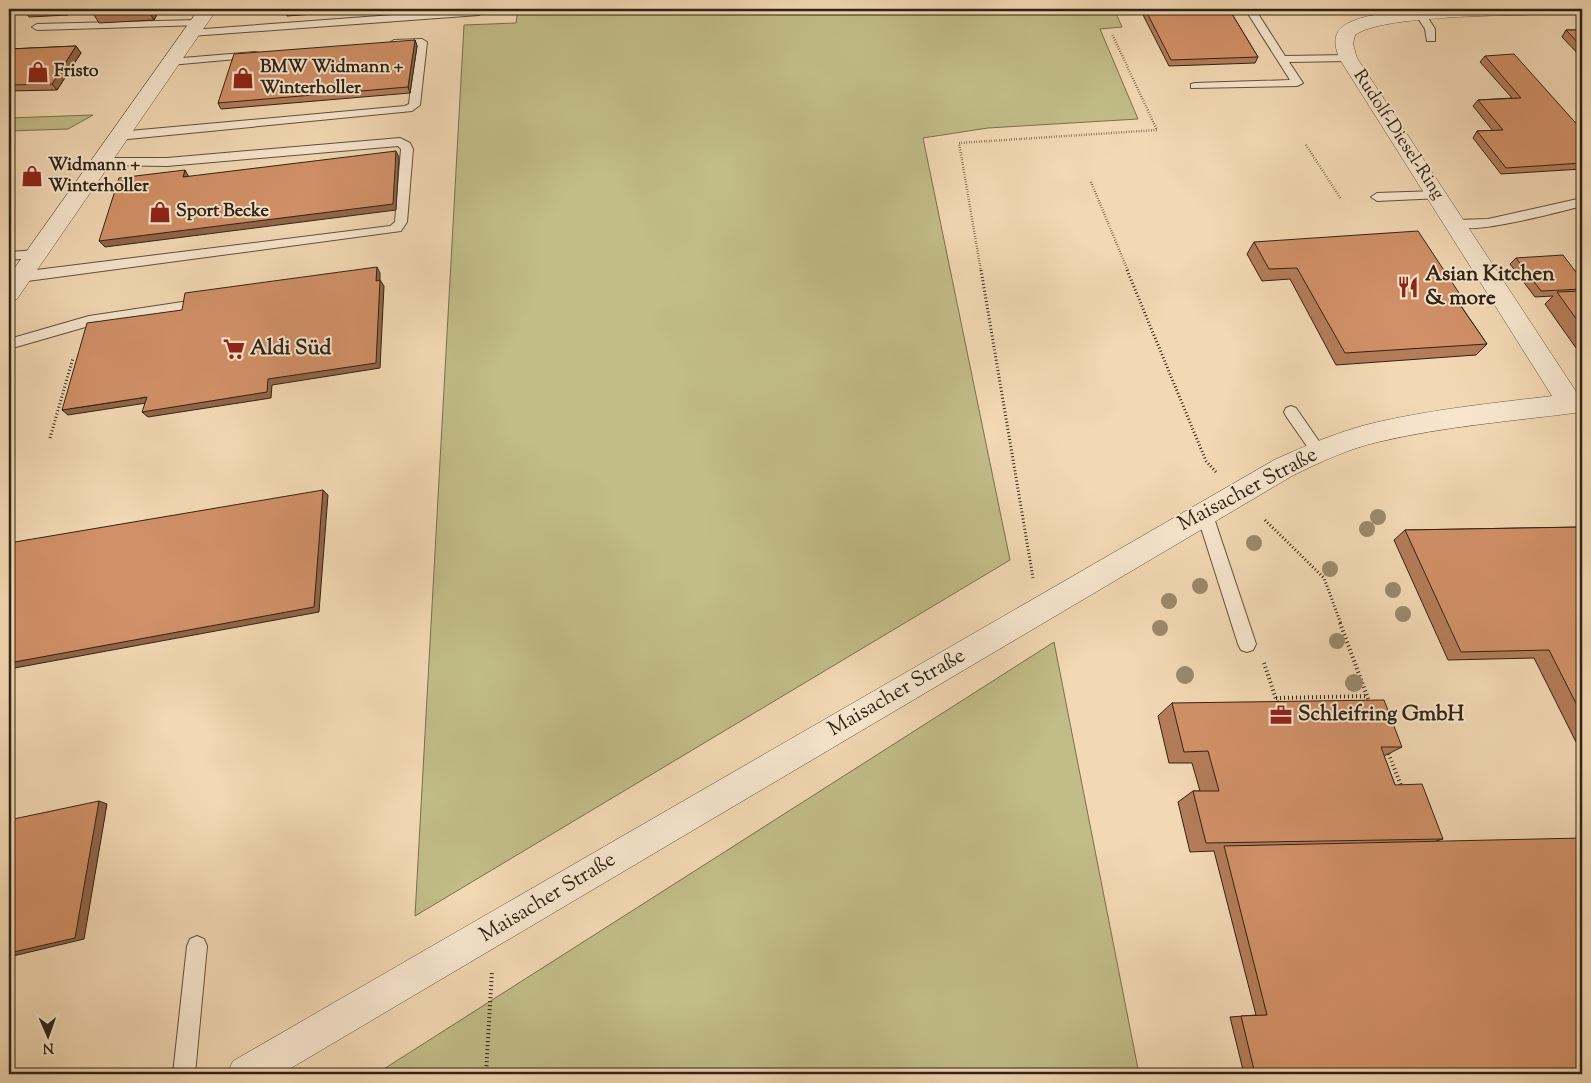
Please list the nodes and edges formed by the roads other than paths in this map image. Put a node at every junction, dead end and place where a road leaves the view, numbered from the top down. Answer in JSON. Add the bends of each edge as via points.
{"nodes":[{"id":1,"x":480,"y":9,"type":"edge"},
{"id":2,"x":1250,"y":9,"type":"edge"},
{"id":3,"x":1544,"y":9,"type":"edge"},
{"id":4,"x":420,"y":12,"type":"edge"},
{"id":5,"x":1421,"y":15,"type":"junction"},
{"id":6,"x":199,"y":22,"type":"edge"},
{"id":7,"x":37,"y":27,"type":"dead end"},
{"id":8,"x":1431,"y":39,"type":"dead end"},
{"id":9,"x":378,"y":45,"type":"edge"},
{"id":10,"x":263,"y":54,"type":"edge"},
{"id":11,"x":1348,"y":58,"type":"junction"},
{"id":12,"x":1282,"y":59,"type":"junction"},
{"id":13,"x":170,"y":62,"type":"junction"},
{"id":14,"x":1195,"y":86,"type":"dead end"},
{"id":15,"x":118,"y":136,"type":"junction"},
{"id":16,"x":101,"y":161,"type":"junction"},
{"id":17,"x":1437,"y":195,"type":"junction"},
{"id":18,"x":1377,"y":198,"type":"dead end"},
{"id":19,"x":1582,"y":202,"type":"edge"},
{"id":20,"x":1456,"y":224,"type":"junction"},
{"id":21,"x":37,"y":254,"type":"junction"},
{"id":22,"x":9,"y":256,"type":"edge"},
{"id":23,"x":14,"y":285,"type":"edge"},
{"id":24,"x":189,"y":306,"type":"edge"},
{"id":25,"x":9,"y":344,"type":"edge"},
{"id":26,"x":1576,"y":402,"type":"edge"},
{"id":27,"x":1291,"y":412,"type":"dead end"},
{"id":28,"x":1318,"y":451,"type":"junction"},
{"id":29,"x":1204,"y":512,"type":"junction"},
{"id":30,"x":1247,"y":644,"type":"dead end"},
{"id":31,"x":197,"y":946,"type":"dead end"},
{"id":32,"x":184,"y":1074,"type":"edge"},
{"id":33,"x":246,"y":1074,"type":"edge"}],
"edges":[{"from":1,"to":4,"type":"lane","via":[[479,12]]},
{"from":2,"to":12,"type":"lane"},
{"from":3,"to":5,"type":"street","name":"Rudolf-Diesel-Ring"},
{"from":4,"to":6,"type":"lane"},
{"from":5,"to":8,"type":"lane","via":[[1430,29]]},
{"from":5,"to":11,"type":"street","name":"Rudolf-Diesel-Ring","via":[[1357,25],[1346,33],[1344,44]]},
{"from":6,"to":7,"type":"lane"},
{"from":6,"to":13,"type":"street"},
{"from":9,"to":15,"type":"lane","via":[[422,42],[412,107]]},
{"from":10,"to":13,"type":"lane"},
{"from":11,"to":12,"type":"lane"},
{"from":11,"to":17,"type":"street","name":"Rudolf-Diesel-Ring"},
{"from":12,"to":14,"type":"lane","via":[[1297,82]]},
{"from":13,"to":15,"type":"street"},
{"from":15,"to":16,"type":"street"},
{"from":16,"to":21,"type":"street"},
{"from":16,"to":23,"type":"lane","via":[[167,162],[400,142],[407,149],[401,222],[397,228]]},
{"from":17,"to":18,"type":"lane"},
{"from":17,"to":20,"type":"street","name":"Rudolf-Diesel-Ring"},
{"from":19,"to":20,"type":"lane","via":[[1488,223]]},
{"from":20,"to":26,"type":"street","name":"Rudolf-Diesel-Ring"},
{"from":21,"to":22,"type":"lane"},
{"from":21,"to":23,"type":"street"},
{"from":24,"to":25,"type":"lane","via":[[89,320]]},
{"from":26,"to":28,"type":"street","name":"Maisacher Straße","via":[[1377,432]]},
{"from":27,"to":28,"type":"lane"},
{"from":28,"to":29,"type":"street","name":"Maisacher Straße"},
{"from":29,"to":30,"type":"lane"},
{"from":29,"to":33,"type":"street","name":"Maisacher Straße"},
{"from":31,"to":32,"type":"lane"}]}
